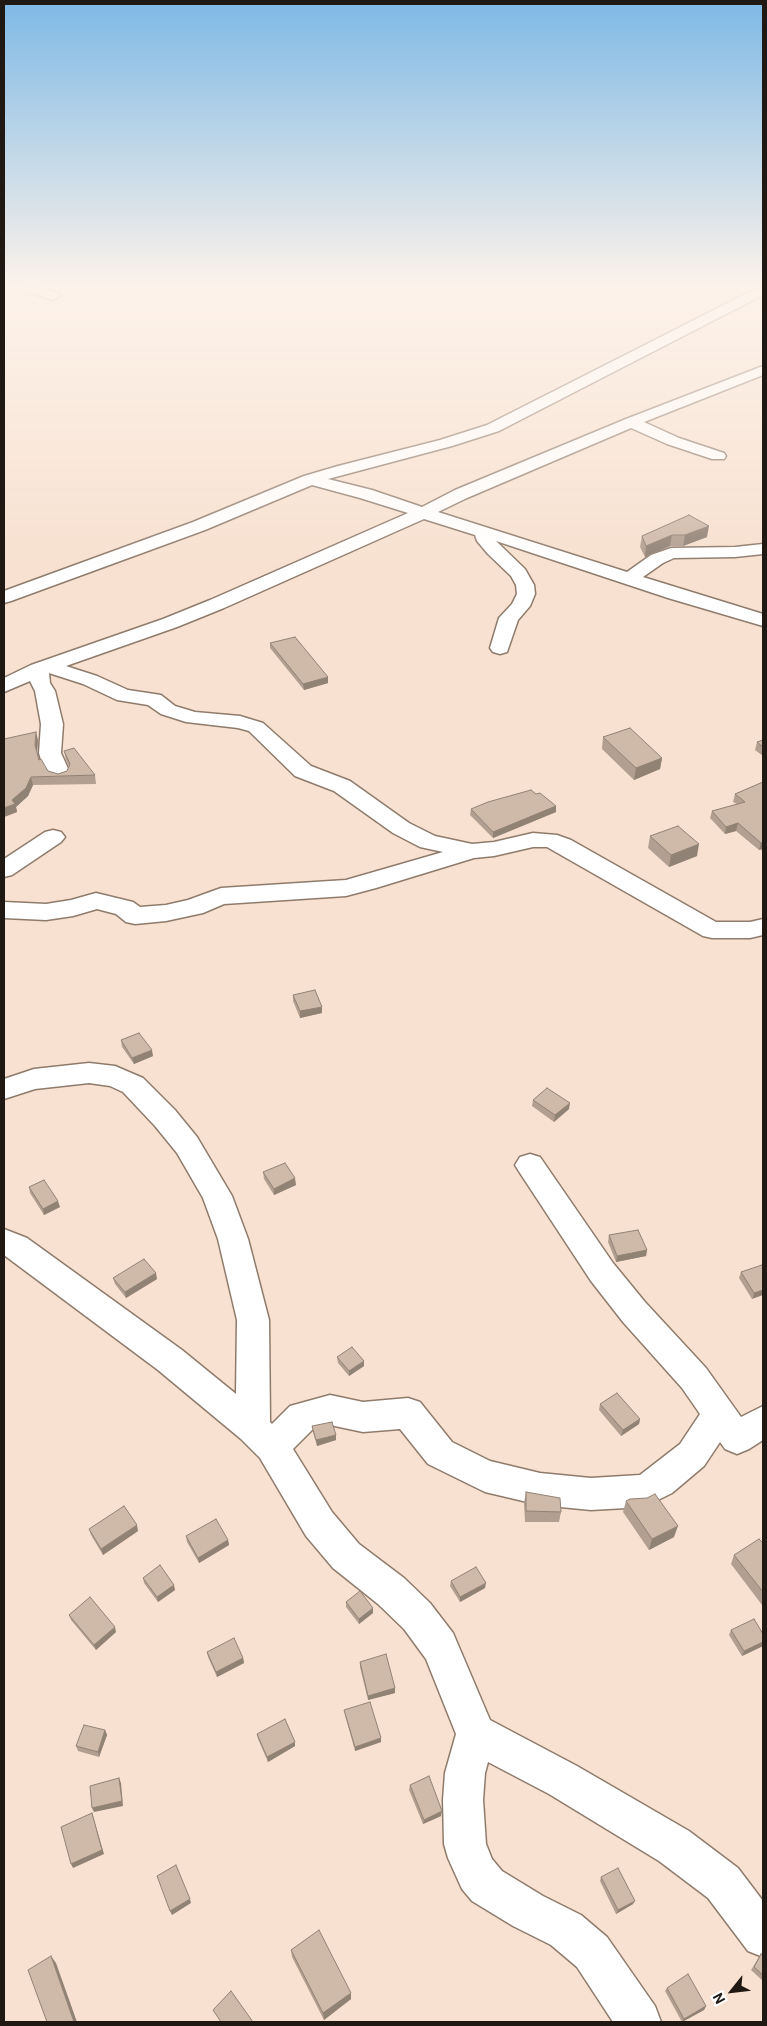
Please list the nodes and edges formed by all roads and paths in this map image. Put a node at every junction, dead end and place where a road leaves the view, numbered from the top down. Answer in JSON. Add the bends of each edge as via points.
{"nodes":[{"id":1,"x":582,"y":383,"type":"edge"},
{"id":2,"x":731,"y":383,"type":"edge"},
{"id":3,"x":631,"y":422,"type":"junction"},
{"id":4,"x":718,"y":456,"type":"dead end"},
{"id":5,"x":310,"y":480,"type":"junction"},
{"id":6,"x":425,"y":512,"type":"junction"},
{"id":7,"x":483,"y":532,"type":"junction"},
{"id":8,"x":763,"y":549,"type":"edge"},
{"id":9,"x":629,"y":579,"type":"junction"},
{"id":10,"x":4,"y":597,"type":"edge"},
{"id":11,"x":762,"y":619,"type":"edge"},
{"id":12,"x":500,"y":648,"type":"dead end"},
{"id":13,"x":42,"y":668,"type":"junction"},
{"id":14,"x":4,"y":686,"type":"edge"},
{"id":15,"x":59,"y":773,"type":"edge"},
{"id":16,"x":53,"y":836,"type":"dead end"},
{"id":17,"x":472,"y":851,"type":"junction"},
{"id":18,"x":4,"y":870,"type":"edge"},
{"id":19,"x":4,"y":910,"type":"edge"},
{"id":20,"x":763,"y":927,"type":"edge"},
{"id":21,"x":4,"y":1089,"type":"edge"},
{"id":22,"x":530,"y":1165,"type":"dead end"},
{"id":23,"x":4,"y":1241,"type":"edge"},
{"id":24,"x":720,"y":1413,"type":"junction"},
{"id":25,"x":763,"y":1421,"type":"edge"},
{"id":26,"x":262,"y":1437,"type":"junction"},
{"id":27,"x":476,"y":1734,"type":"junction"},
{"id":28,"x":763,"y":1936,"type":"edge"},
{"id":29,"x":639,"y":2022,"type":"edge"}],
"edges":[{"from":1,"to":5,"type":"street","via":[[493,428]]},
{"from":2,"to":3,"type":"street"},
{"from":3,"to":4,"type":"street","via":[[673,442]]},
{"from":3,"to":6,"type":"street"},
{"from":5,"to":6,"type":"street"},
{"from":5,"to":10,"type":"street","via":[[199,526]]},
{"from":6,"to":7,"type":"street"},
{"from":6,"to":13,"type":"street","via":[[201,611]]},
{"from":7,"to":9,"type":"street"},
{"from":7,"to":12,"type":"street","via":[[494,550],[519,573],[525,585],[526,594],[521,606],[509,618]]},
{"from":8,"to":9,"type":"street","via":[[671,553]]},
{"from":9,"to":11,"type":"street"},
{"from":13,"to":14,"type":"street"},
{"from":13,"to":15,"type":"street","via":[[40,683],[45,691],[52,724],[50,753]]},
{"from":13,"to":17,"type":"street","via":[[90,680],[124,696],[154,699],[168,710],[192,718],[240,722],[256,727],[303,771],[342,786],[401,828],[428,842]]},
{"from":16,"to":18,"type":"street"},
{"from":17,"to":19,"type":"street","via":[[346,888],[221,896],[194,907],[154,915],[136,916],[124,908],[96,900],[46,912]]},
{"from":17,"to":20,"type":"street","via":[[549,840],[578,852],[712,930]]},
{"from":21,"to":26,"type":"street","via":[[34,1079],[89,1073],[115,1076],[132,1085],[187,1145],[217,1196],[233,1239],[253,1320]]},
{"from":22,"to":24,"type":"street","via":[[602,1272],[694,1378]]},
{"from":23,"to":26,"type":"street","via":[[170,1360]]},
{"from":24,"to":25,"type":"street","via":[[737,1438]]},
{"from":24,"to":26,"type":"street","via":[[692,1455],[660,1482],[644,1491],[591,1494],[540,1489],[485,1476],[440,1453],[408,1414],[363,1417],[330,1410],[302,1417]]},
{"from":26,"to":27,"type":"street","via":[[319,1524],[346,1556],[391,1591],[417,1616],[440,1646]]},
{"from":27,"to":28,"type":"street","via":[[563,1780],[674,1846],[723,1884]]},
{"from":27,"to":29,"type":"street","via":[[465,1773],[463,1800],[465,1844],[478,1874],[487,1886],[566,1930],[592,1952]]}]}
